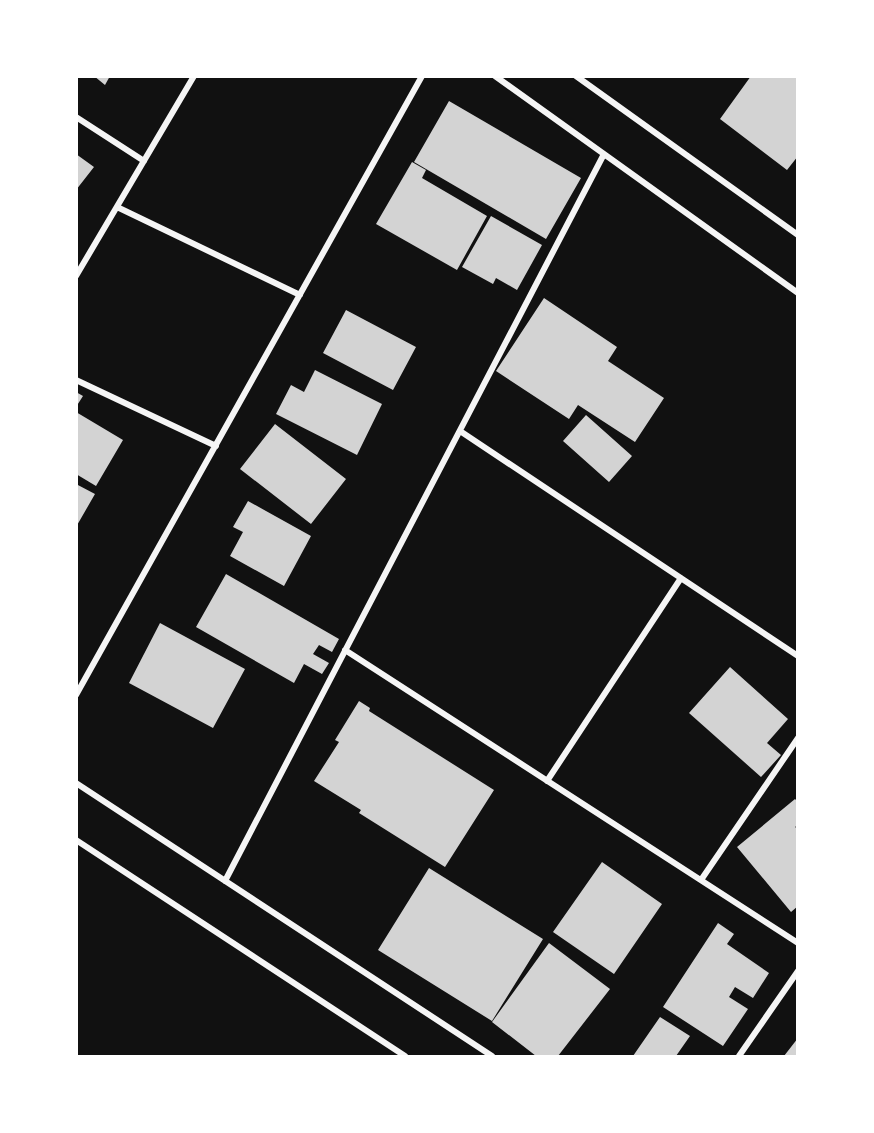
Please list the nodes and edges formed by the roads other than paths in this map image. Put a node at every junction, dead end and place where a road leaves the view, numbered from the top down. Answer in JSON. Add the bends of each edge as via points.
{"nodes":[{"id":1,"x":194,"y":76,"type":"edge"},
{"id":2,"x":422,"y":76,"type":"edge"},
{"id":3,"x":495,"y":76,"type":"edge"},
{"id":4,"x":576,"y":76,"type":"edge"},
{"id":5,"x":76,"y":117,"type":"edge"},
{"id":6,"x":604,"y":154,"type":"junction"},
{"id":7,"x":144,"y":161,"type":"junction"},
{"id":8,"x":117,"y":207,"type":"junction"},
{"id":9,"x":798,"y":235,"type":"edge"},
{"id":10,"x":76,"y":276,"type":"edge"},
{"id":11,"x":798,"y":293,"type":"edge"},
{"id":12,"x":300,"y":295,"type":"junction"},
{"id":13,"x":76,"y":380,"type":"edge"},
{"id":14,"x":460,"y":431,"type":"junction"},
{"id":15,"x":216,"y":446,"type":"junction"},
{"id":16,"x":681,"y":578,"type":"junction"},
{"id":17,"x":345,"y":650,"type":"junction"},
{"id":18,"x":798,"y":656,"type":"edge"},
{"id":19,"x":76,"y":695,"type":"edge"},
{"id":20,"x":798,"y":738,"type":"edge"},
{"id":21,"x":547,"y":781,"type":"junction"},
{"id":22,"x":76,"y":783,"type":"edge"},
{"id":23,"x":76,"y":840,"type":"edge"},
{"id":24,"x":225,"y":880,"type":"junction"},
{"id":25,"x":701,"y":880,"type":"junction"},
{"id":26,"x":798,"y":943,"type":"edge"},
{"id":27,"x":798,"y":971,"type":"edge"},
{"id":28,"x":405,"y":1056,"type":"edge"},
{"id":29,"x":492,"y":1056,"type":"edge"},
{"id":30,"x":739,"y":1056,"type":"edge"}],
"edges":[{"from":1,"to":7,"type":"street"},
{"from":2,"to":12,"type":"street"},
{"from":3,"to":6,"type":"street"},
{"from":4,"to":9,"type":"street"},
{"from":5,"to":7,"type":"street"},
{"from":6,"to":11,"type":"street"},
{"from":6,"to":14,"type":"street"},
{"from":7,"to":8,"type":"street"},
{"from":8,"to":10,"type":"street"},
{"from":8,"to":12,"type":"street"},
{"from":12,"to":15,"type":"street"},
{"from":13,"to":15,"type":"street"},
{"from":14,"to":16,"type":"street"},
{"from":14,"to":17,"type":"street"},
{"from":15,"to":19,"type":"street"},
{"from":16,"to":18,"type":"street"},
{"from":16,"to":21,"type":"street"},
{"from":17,"to":21,"type":"street"},
{"from":17,"to":24,"type":"street"},
{"from":20,"to":25,"type":"street"},
{"from":21,"to":25,"type":"street"},
{"from":22,"to":24,"type":"street"},
{"from":23,"to":28,"type":"street"},
{"from":24,"to":29,"type":"street"},
{"from":25,"to":26,"type":"street"},
{"from":27,"to":30,"type":"street"}]}
